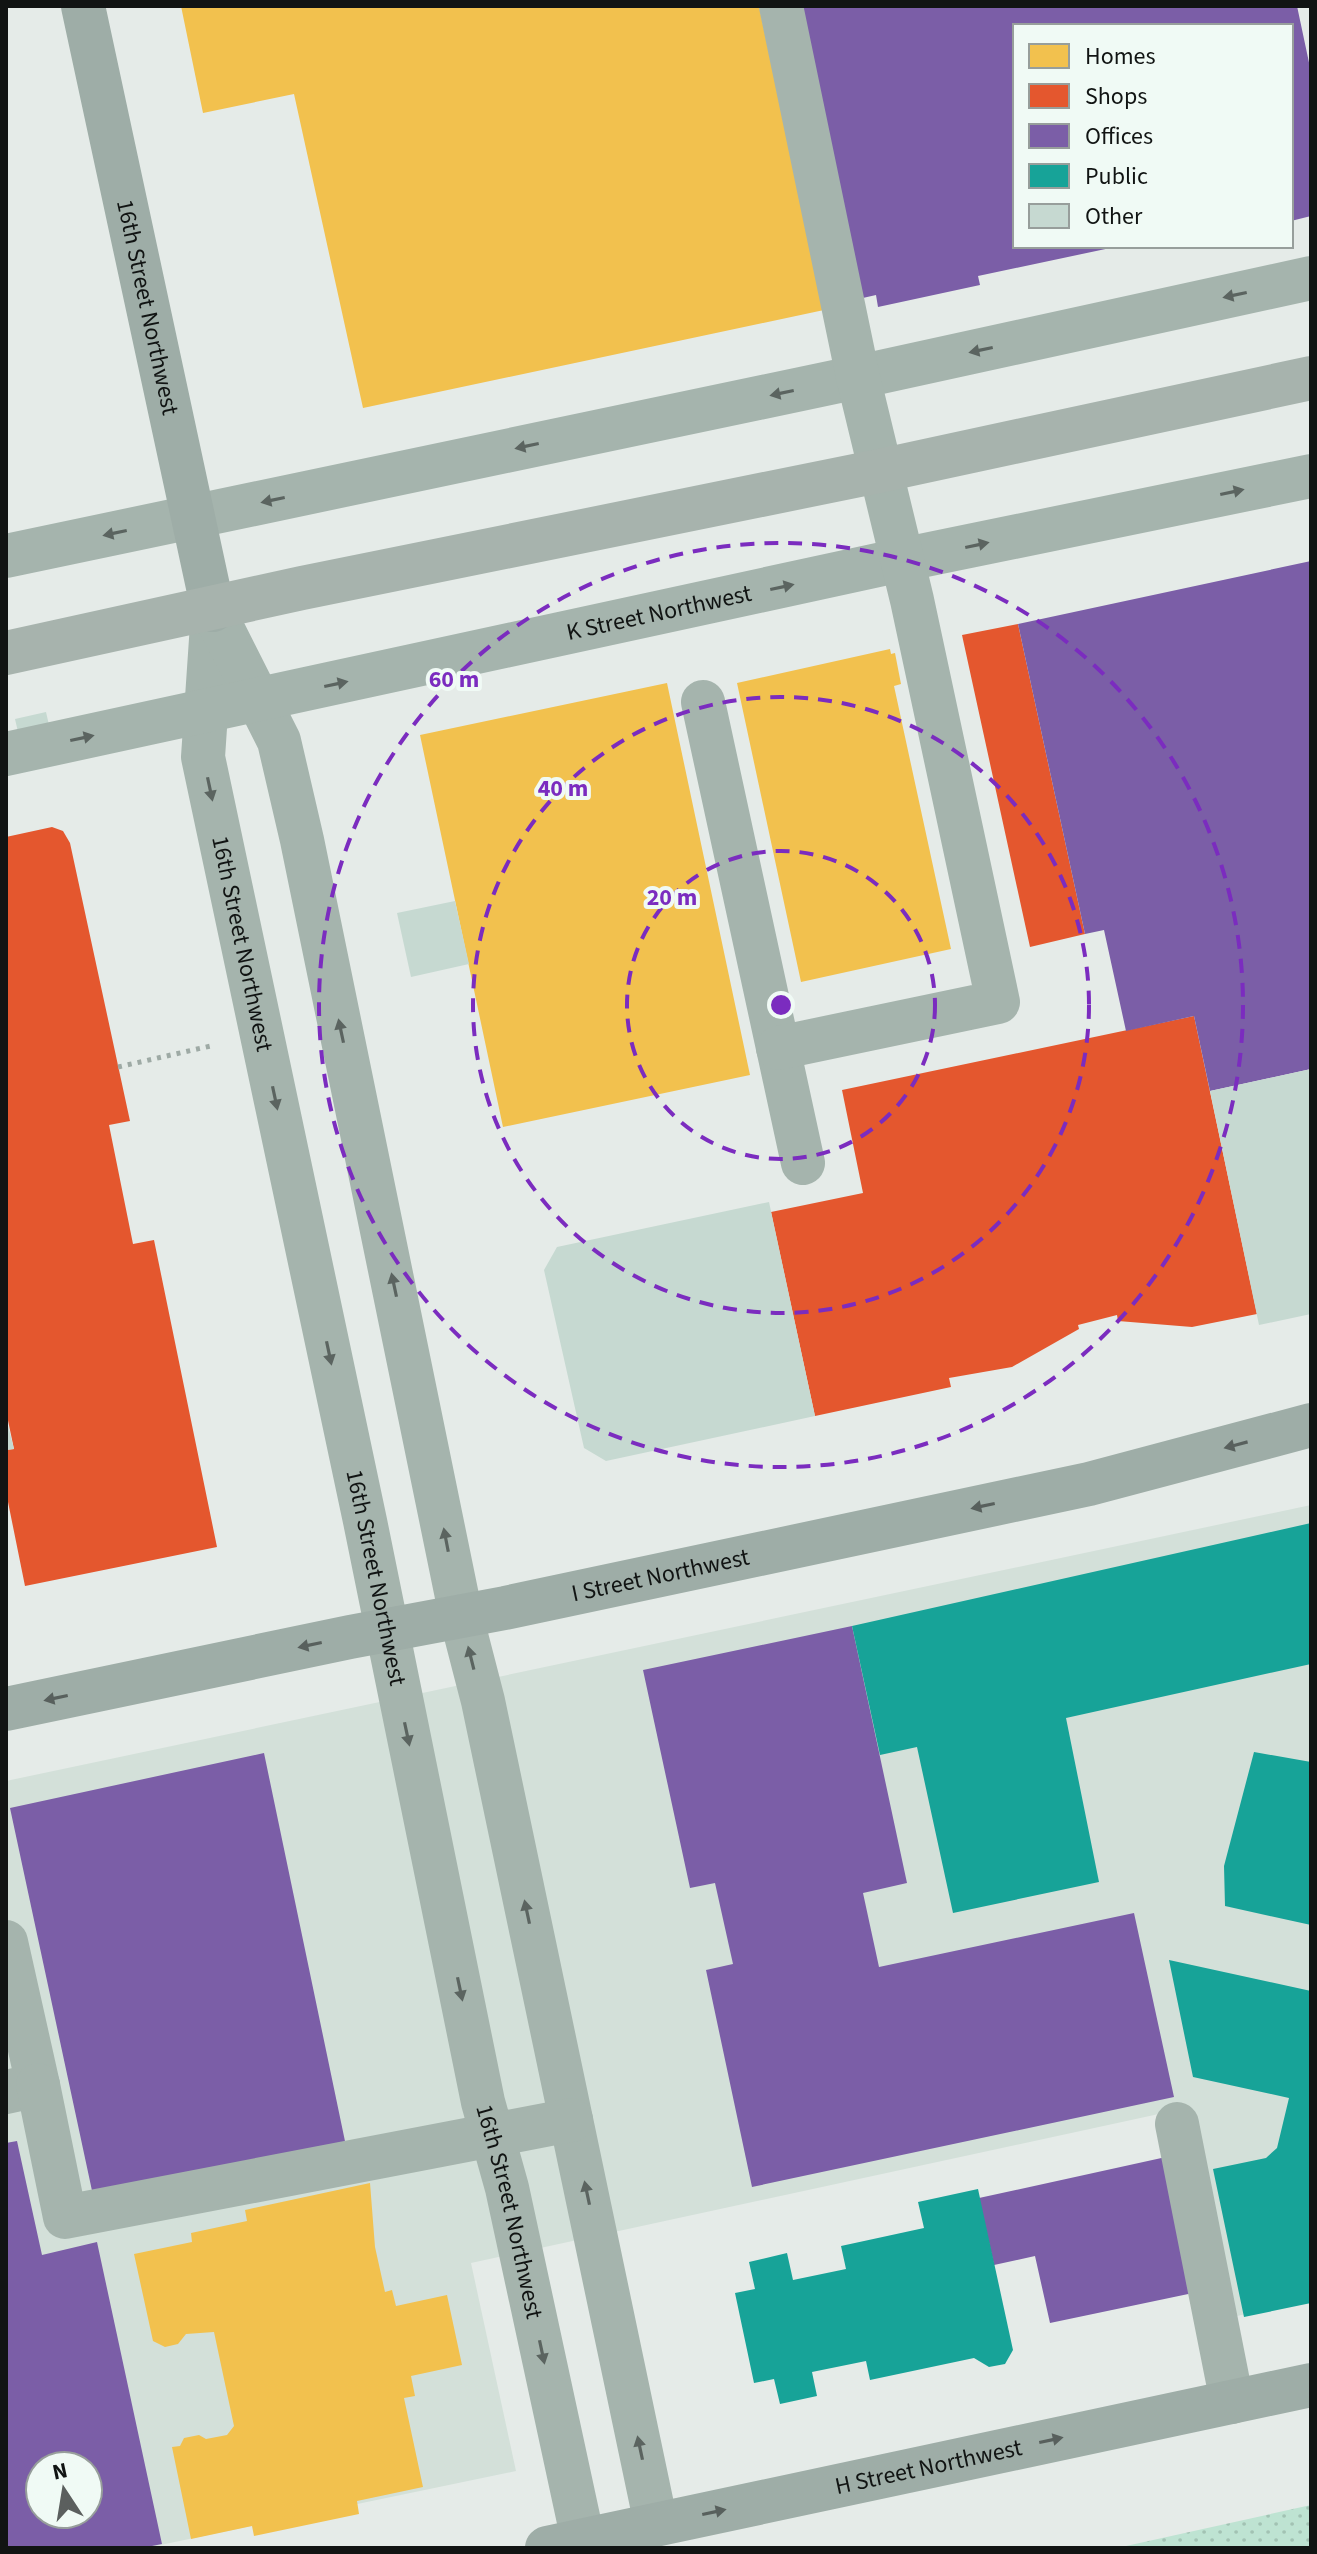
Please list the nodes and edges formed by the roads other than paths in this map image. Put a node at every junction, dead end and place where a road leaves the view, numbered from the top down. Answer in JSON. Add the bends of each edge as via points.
{"nodes":[{"id":1,"x":83,"y":6,"type":"edge"},
{"id":2,"x":781,"y":6,"type":"edge"},
{"id":3,"x":1311,"y":278,"type":"edge"},
{"id":4,"x":858,"y":377,"type":"junction"},
{"id":5,"x":1311,"y":378,"type":"edge"},
{"id":6,"x":879,"y":471,"type":"junction"},
{"id":7,"x":1311,"y":476,"type":"edge"},
{"id":8,"x":191,"y":517,"type":"junction"},
{"id":9,"x":6,"y":556,"type":"edge"},
{"id":10,"x":901,"y":560,"type":"junction"},
{"id":11,"x":213,"y":610,"type":"junction"},
{"id":12,"x":6,"y":653,"type":"edge"},
{"id":13,"x":260,"y":700,"type":"junction"},
{"id":14,"x":703,"y":702,"type":"dead end"},
{"id":15,"x":205,"y":712,"type":"junction"},
{"id":16,"x":6,"y":754,"type":"edge"},
{"id":17,"x":778,"y":1048,"type":"junction"},
{"id":18,"x":803,"y":1163,"type":"dead end"},
{"id":19,"x":1311,"y":1425,"type":"edge"},
{"id":20,"x":461,"y":1616,"type":"junction"},
{"id":21,"x":387,"y":1630,"type":"junction"},
{"id":22,"x":6,"y":1709,"type":"edge"},
{"id":23,"x":6,"y":1942,"type":"edge"},
{"id":24,"x":22,"y":2089,"type":"edge"},
{"id":25,"x":571,"y":2120,"type":"junction"},
{"id":26,"x":1177,"y":2124,"type":"dead end"},
{"id":27,"x":492,"y":2136,"type":"junction"},
{"id":28,"x":1311,"y":2385,"type":"edge"},
{"id":29,"x":1232,"y":2402,"type":"junction"},
{"id":30,"x":656,"y":2524,"type":"junction"},
{"id":31,"x":565,"y":2544,"type":"edge"}],
"edges":[{"from":1,"to":8,"type":"main road","name":"16th Street Northwest"},
{"from":2,"to":4,"type":"street"},
{"from":3,"to":4,"type":"street","one_way":true},
{"from":4,"to":6,"type":"street"},
{"from":4,"to":8,"type":"street","one_way":true},
{"from":5,"to":6,"type":"highway"},
{"from":6,"to":10,"type":"street"},
{"from":6,"to":11,"type":"highway"},
{"from":10,"to":7,"type":"street","name":"K Street Northwest","one_way":true},
{"from":8,"to":9,"type":"street","one_way":true},
{"from":8,"to":11,"type":"main road","name":"16th Street Northwest"},
{"from":13,"to":10,"type":"street","name":"K Street Northwest","one_way":true},
{"from":10,"to":17,"type":"street","via":[[998,1002]]},
{"from":11,"to":12,"type":"highway"},
{"from":11,"to":13,"type":"street","name":"16th Street Northwest"},
{"from":11,"to":15,"type":"street","name":"16th Street Northwest"},
{"from":13,"to":15,"type":"street","name":"K Street Northwest"},
{"from":20,"to":13,"type":"street","name":"16th Street Northwest","one_way":true,"via":[[302,840],[279,741]]},
{"from":14,"to":17,"type":"street"},
{"from":16,"to":15,"type":"street","name":"K Street Northwest","one_way":true},
{"from":15,"to":21,"type":"street","name":"16th Street Northwest","one_way":true,"via":[[203,757]]},
{"from":17,"to":18,"type":"street"},
{"from":19,"to":20,"type":"main road","name":"I Street Northwest","one_way":true,"via":[[1089,1484]]},
{"from":20,"to":21,"type":"main road","name":"I Street Northwest"},
{"from":25,"to":20,"type":"street","name":"16th Street Northwest","one_way":true},
{"from":21,"to":22,"type":"main road","name":"I Street Northwest","one_way":true},
{"from":21,"to":27,"type":"street","name":"16th Street Northwest","one_way":true},
{"from":23,"to":24,"type":"street"},
{"from":24,"to":27,"type":"street","via":[[65,2217]]},
{"from":25,"to":27,"type":"street"},
{"from":30,"to":25,"type":"street","name":"16th Street Northwest","one_way":true},
{"from":26,"to":29,"type":"street"},
{"from":27,"to":31,"type":"street","name":"16th Street Northwest","one_way":true,"via":[[507,2188]]},
{"from":28,"to":29,"type":"main road","name":"H Street Northwest"},
{"from":30,"to":29,"type":"main road","name":"H Street Northwest","one_way":true},
{"from":30,"to":31,"type":"main road","name":"H Street Northwest"}]}
